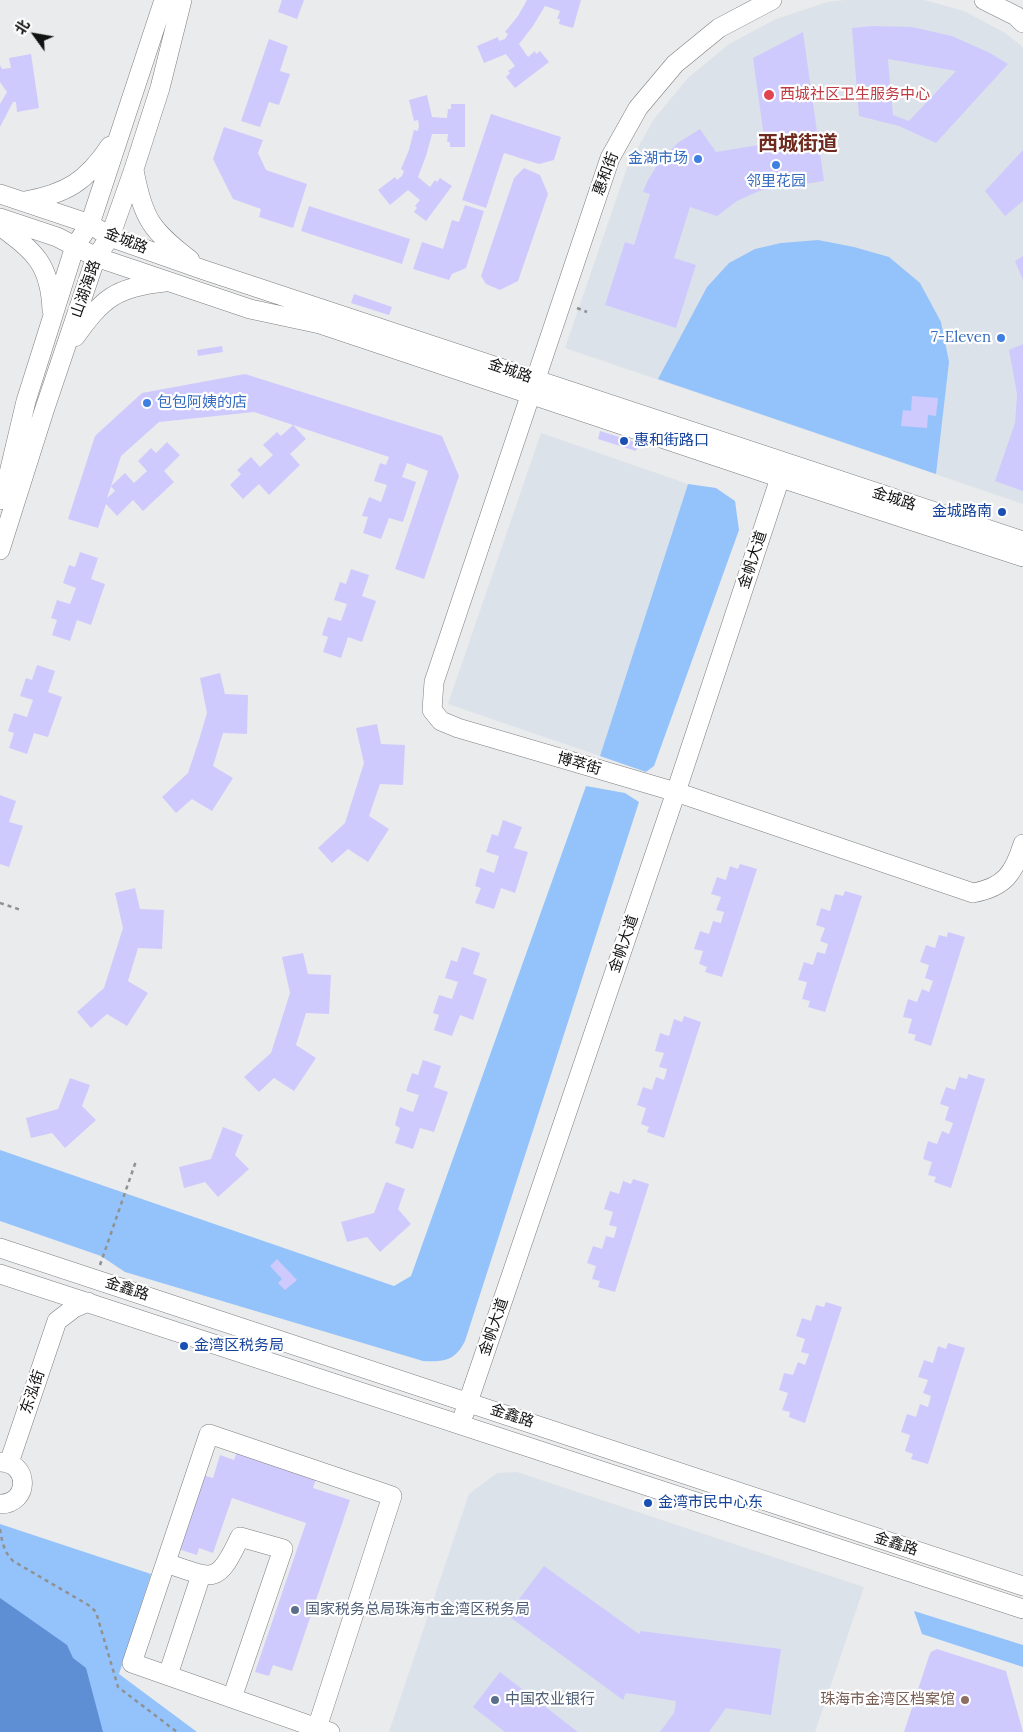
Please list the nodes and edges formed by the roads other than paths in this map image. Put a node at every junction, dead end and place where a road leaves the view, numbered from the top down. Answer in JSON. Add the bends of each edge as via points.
{"nodes":[{"id":1,"x":164,"y":0,"type":"edge"},
{"id":2,"x":182,"y":0,"type":"edge"},
{"id":3,"x":772,"y":0,"type":"edge"},
{"id":4,"x":984,"y":0,"type":"edge"},
{"id":5,"x":1023,"y":23,"type":"edge"},
{"id":6,"x":120,"y":131,"type":"junction"},
{"id":7,"x":134,"y":169,"type":"junction"},
{"id":8,"x":0,"y":194,"type":"edge"},
{"id":9,"x":23,"y":201,"type":"junction"},
{"id":10,"x":0,"y":218,"type":"edge"},
{"id":11,"x":90,"y":224,"type":"junction"},
{"id":12,"x":0,"y":226,"type":"edge"},
{"id":13,"x":110,"y":238,"type":"junction"},
{"id":14,"x":75,"y":246,"type":"junction"},
{"id":15,"x":96,"y":257,"type":"junction"},
{"id":16,"x":204,"y":270,"type":"junction"},
{"id":17,"x":171,"y":282,"type":"junction"},
{"id":18,"x":52,"y":319,"type":"junction"},
{"id":19,"x":66,"y":349,"type":"junction"},
{"id":20,"x":533,"y":387,"type":"junction"},
{"id":21,"x":783,"y":471,"type":"junction"},
{"id":22,"x":0,"y":500,"type":"edge"},
{"id":23,"x":1023,"y":541,"type":"edge"},
{"id":24,"x":0,"y":550,"type":"edge"},
{"id":25,"x":1023,"y":557,"type":"edge"},
{"id":26,"x":676,"y":792,"type":"junction"},
{"id":27,"x":1023,"y":844,"type":"edge"},
{"id":28,"x":0,"y":1248,"type":"edge"},
{"id":29,"x":0,"y":1274,"type":"edge"},
{"id":30,"x":36,"y":1284,"type":"junction"},
{"id":31,"x":88,"y":1302,"type":"junction"},
{"id":32,"x":58,"y":1321,"type":"junction"},
{"id":33,"x":468,"y":1402,"type":"junction"},
{"id":34,"x":460,"y":1424,"type":"junction"},
{"id":35,"x":4,"y":1462,"type":"edge"},
{"id":36,"x":0,"y":1504,"type":"edge"},
{"id":37,"x":166,"y":1563,"type":"junction"},
{"id":38,"x":201,"y":1575,"type":"junction"},
{"id":39,"x":1023,"y":1586,"type":"edge"},
{"id":40,"x":1023,"y":1609,"type":"edge"},
{"id":41,"x":168,"y":1675,"type":"junction"},
{"id":42,"x":232,"y":1698,"type":"junction"},
{"id":43,"x":323,"y":1730,"type":"edge"}],
"edges":[{"from":1,"to":6,"type":"street","name":"山湖海路"},
{"from":2,"to":7,"type":"street","name":"山湖海路","via":[[160,88]]},
{"from":3,"to":20,"type":"street","name":"惠和街","via":[[719,28],[675,64],[638,108],[610,158]]},
{"from":4,"to":5,"type":"street"},
{"from":6,"to":9,"type":"street","via":[[100,162],[68,189]]},
{"from":6,"to":11,"type":"street","name":"山湖海路"},
{"from":7,"to":13,"type":"street","name":"山湖海路"},
{"from":7,"to":16,"type":"street","via":[[146,217],[167,242]]},
{"from":8,"to":9,"type":"street","name":"金城路"},
{"from":9,"to":11,"type":"street","name":"金城路"},
{"from":10,"to":14,"type":"street","name":"金城路"},
{"from":11,"to":13,"type":"street","name":"金城路"},
{"from":11,"to":14,"type":"street","name":"山湖海路"},
{"from":12,"to":18,"type":"street","via":[[35,254],[43,267],[48,280]]},
{"from":13,"to":15,"type":"street","name":"山湖海路"},
{"from":13,"to":16,"type":"street","name":"金城路"},
{"from":14,"to":15,"type":"street","name":"金城路"},
{"from":14,"to":18,"type":"street","name":"山湖海路"},
{"from":15,"to":17,"type":"street","name":"金城路"},
{"from":15,"to":19,"type":"street","name":"山湖海路"},
{"from":16,"to":20,"type":"street","name":"金城路"},
{"from":17,"to":19,"type":"street","via":[[120,291],[88,319]]},
{"from":17,"to":20,"type":"street","name":"金城路","via":[[250,309],[320,324]]},
{"from":18,"to":22,"type":"street","name":"山湖海路"},
{"from":19,"to":24,"type":"street","name":"山湖海路"},
{"from":20,"to":21,"type":"street","name":"金城路"},
{"from":20,"to":26,"type":"street","name":"博萃街","via":[[434,682],[432,710],[441,721],[458,728]]},
{"from":21,"to":23,"type":"street","name":"金城路"},
{"from":21,"to":25,"type":"street","name":"金城路"},
{"from":21,"to":26,"type":"street","name":"金帆大道"},
{"from":26,"to":27,"type":"street","name":"博萃街","via":[[973,893],[999,885],[1016,865]]},
{"from":26,"to":33,"type":"street","name":"金帆大道"},
{"from":28,"to":33,"type":"street","name":"金鑫路"},
{"from":29,"to":30,"type":"street","name":"金鑫路"},
{"from":30,"to":31,"type":"street","name":"金鑫路"},
{"from":30,"to":32,"type":"street"},
{"from":31,"to":32,"type":"street"},
{"from":31,"to":34,"type":"street","name":"金鑫路"},
{"from":32,"to":35,"type":"street","name":"东泓街"},
{"from":33,"to":34,"type":"street","name":"金帆大道"},
{"from":33,"to":39,"type":"street","name":"金鑫路"},
{"from":34,"to":40,"type":"street","name":"金鑫路"},
{"from":35,"to":36,"type":"street","via":[[20,1472],[23,1486],[16,1498]]},
{"from":37,"to":38,"type":"street"},
{"from":37,"to":41,"type":"street","via":[[132,1663]]},
{"from":37,"to":43,"type":"street","via":[[209,1434],[392,1496]]},
{"from":38,"to":41,"type":"street"},
{"from":38,"to":42,"type":"street","via":[[214,1574],[224,1568],[240,1537],[283,1549]]},
{"from":41,"to":42,"type":"street"},
{"from":42,"to":43,"type":"street"}]}
